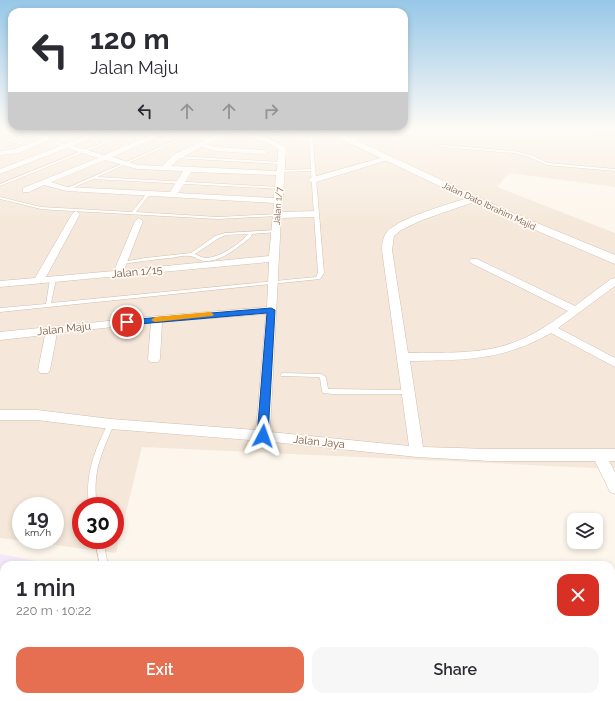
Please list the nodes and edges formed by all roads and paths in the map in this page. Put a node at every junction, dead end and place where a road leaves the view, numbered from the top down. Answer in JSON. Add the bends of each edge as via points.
{"nodes":[{"id":1,"x":29,"y":161,"type":"edge"},
{"id":2,"x":62,"y":161,"type":"edge"},
{"id":3,"x":97,"y":161,"type":"edge"},
{"id":4,"x":112,"y":161,"type":"edge"},
{"id":5,"x":131,"y":161,"type":"edge"},
{"id":6,"x":172,"y":161,"type":"edge"},
{"id":7,"x":208,"y":161,"type":"edge"},
{"id":8,"x":281,"y":161,"type":"edge"},
{"id":9,"x":312,"y":161,"type":"edge"},
{"id":10,"x":381,"y":161,"type":"edge"},
{"id":11,"x":391,"y":161,"type":"edge"},
{"id":12,"x":540,"y":161,"type":"edge"},
{"id":13,"x":124,"y":164,"type":"junction"},
{"id":14,"x":163,"y":169,"type":"junction"},
{"id":15,"x":281,"y":169,"type":"junction"},
{"id":16,"x":188,"y":170,"type":"junction"},
{"id":17,"x":313,"y":170,"type":"junction"},
{"id":18,"x":615,"y":170,"type":"edge"},
{"id":19,"x":0,"y":172,"type":"edge"},
{"id":20,"x":92,"y":178,"type":"junction"},
{"id":21,"x":313,"y":180,"type":"junction"},
{"id":22,"x":44,"y":183,"type":"junction"},
{"id":23,"x":179,"y":183,"type":"junction"},
{"id":24,"x":0,"y":185,"type":"edge"},
{"id":25,"x":280,"y":188,"type":"junction"},
{"id":26,"x":67,"y":189,"type":"junction"},
{"id":27,"x":26,"y":190,"type":"dead end"},
{"id":28,"x":148,"y":194,"type":"junction"},
{"id":29,"x":173,"y":195,"type":"junction"},
{"id":30,"x":0,"y":198,"type":"edge"},
{"id":31,"x":474,"y":199,"type":"junction"},
{"id":32,"x":279,"y":201,"type":"junction"},
{"id":33,"x":76,"y":214,"type":"dead end"},
{"id":34,"x":315,"y":214,"type":"junction"},
{"id":35,"x":278,"y":215,"type":"junction"},
{"id":36,"x":136,"y":217,"type":"junction"},
{"id":37,"x":277,"y":231,"type":"junction"},
{"id":38,"x":251,"y":232,"type":"junction"},
{"id":39,"x":192,"y":254,"type":"junction"},
{"id":40,"x":274,"y":259,"type":"junction"},
{"id":41,"x":615,"y":260,"type":"edge"},
{"id":42,"x":474,"y":261,"type":"dead end"},
{"id":43,"x":122,"y":263,"type":"junction"},
{"id":44,"x":118,"y":273,"type":"junction"},
{"id":45,"x":53,"y":279,"type":"junction"},
{"id":46,"x":39,"y":280,"type":"junction"},
{"id":47,"x":615,"y":281,"type":"edge"},
{"id":48,"x":274,"y":282,"type":"junction"},
{"id":49,"x":0,"y":284,"type":"edge"},
{"id":50,"x":48,"y":305,"type":"junction"},
{"id":51,"x":0,"y":310,"type":"edge"},
{"id":52,"x":271,"y":310,"type":"junction"},
{"id":53,"x":575,"y":310,"type":"junction"},
{"id":54,"x":157,"y":319,"type":"junction"},
{"id":55,"x":550,"y":328,"type":"junction"},
{"id":56,"x":52,"y":330,"type":"junction"},
{"id":57,"x":0,"y":336,"type":"edge"},
{"id":58,"x":402,"y":356,"type":"junction"},
{"id":59,"x":154,"y":359,"type":"dead end"},
{"id":60,"x":615,"y":363,"type":"edge"},
{"id":61,"x":44,"y":370,"type":"dead end"},
{"id":62,"x":283,"y":375,"type":"dead end"},
{"id":63,"x":408,"y":392,"type":"junction"},
{"id":64,"x":0,"y":414,"type":"edge"},
{"id":65,"x":111,"y":424,"type":"junction"},
{"id":66,"x":263,"y":436,"type":"junction"},
{"id":67,"x":417,"y":452,"type":"junction"},
{"id":68,"x":599,"y":454,"type":"junction"},
{"id":69,"x":615,"y":454,"type":"edge"},
{"id":70,"x":615,"y":488,"type":"edge"},
{"id":71,"x":91,"y":497,"type":"edge"},
{"id":72,"x":101,"y":549,"type":"edge"},
{"id":73,"x":103,"y":561,"type":"edge"}],
"edges":[{"from":1,"to":19,"type":"street"},
{"from":2,"to":24,"type":"lane"},
{"from":3,"to":22,"type":"street"},
{"from":4,"to":13,"type":"street"},
{"from":5,"to":13,"type":"lane"},
{"from":6,"to":14,"type":"street"},
{"from":7,"to":15,"type":"lane"},
{"from":8,"to":15,"type":"street","name":"Jalan 1/7"},
{"from":9,"to":17,"type":"lane"},
{"from":10,"to":21,"type":"street"},
{"from":11,"to":31,"type":"street","name":"Jalan Dato Ibrahim Majid"},
{"from":12,"to":18,"type":"lane","via":[[547,164]]},
{"from":13,"to":14,"type":"street"},
{"from":13,"to":20,"type":"lane"},
{"from":14,"to":16,"type":"street"},
{"from":15,"to":16,"type":"street"},
{"from":15,"to":17,"type":"lane"},
{"from":15,"to":25,"type":"street","name":"Jalan 1/7"},
{"from":16,"to":23,"type":"street"},
{"from":17,"to":21,"type":"lane"},
{"from":20,"to":23,"type":"lane"},
{"from":20,"to":26,"type":"lane"},
{"from":21,"to":34,"type":"lane"},
{"from":22,"to":26,"type":"street"},
{"from":22,"to":27,"type":"street"},
{"from":23,"to":25,"type":"lane"},
{"from":23,"to":29,"type":"street"},
{"from":25,"to":32,"type":"street","name":"Jalan 1/7"},
{"from":26,"to":28,"type":"street"},
{"from":28,"to":29,"type":"street"},
{"from":28,"to":36,"type":"lane"},
{"from":29,"to":32,"type":"street"},
{"from":30,"to":36,"type":"lane","via":[[41,208]]},
{"from":31,"to":41,"type":"street","name":"Jalan Dato Ibrahim Majid"},
{"from":31,"to":58,"type":"street","via":[[404,225],[392,232],[389,238],[387,250]]},
{"from":32,"to":35,"type":"street","name":"Jalan 1/7"},
{"from":33,"to":46,"type":"street"},
{"from":34,"to":35,"type":"street"},
{"from":34,"to":48,"type":"lane","via":[[320,276]]},
{"from":35,"to":36,"type":"lane","via":[[226,218]]},
{"from":35,"to":37,"type":"street","name":"Jalan 1/7"},
{"from":36,"to":43,"type":"street"},
{"from":37,"to":38,"type":"lane"},
{"from":37,"to":40,"type":"street","name":"Jalan 1/7"},
{"from":38,"to":39,"type":"lane","via":[[220,235]]},
{"from":38,"to":39,"type":"lane","via":[[250,236],[223,255],[205,258]]},
{"from":39,"to":43,"type":"lane"},
{"from":40,"to":44,"type":"street","name":"Jalan 1/15"},
{"from":40,"to":48,"type":"street","name":"Jalan 1/7"},
{"from":42,"to":53,"type":"street"},
{"from":43,"to":44,"type":"street"},
{"from":44,"to":45,"type":"street","name":"Jalan 1/15"},
{"from":45,"to":46,"type":"street","name":"Jalan 1/15"},
{"from":45,"to":50,"type":"lane"},
{"from":46,"to":49,"type":"street","name":"Jalan 1/15"},
{"from":47,"to":53,"type":"street"},
{"from":48,"to":50,"type":"lane"},
{"from":48,"to":52,"type":"street","name":"Jalan 1/7"},
{"from":50,"to":51,"type":"lane"},
{"from":52,"to":54,"type":"street","name":"Jalan Maju"},
{"from":52,"to":66,"type":"street","name":"Jalan 1/7"},
{"from":53,"to":55,"type":"street"},
{"from":54,"to":56,"type":"street","name":"Jalan Maju"},
{"from":54,"to":59,"type":"street"},
{"from":55,"to":58,"type":"street","via":[[530,340],[504,350],[474,356]]},
{"from":55,"to":60,"type":"street"},
{"from":56,"to":57,"type":"street","name":"Jalan Maju"},
{"from":56,"to":61,"type":"street"},
{"from":58,"to":63,"type":"street"},
{"from":62,"to":63,"type":"lane","via":[[319,375],[323,377],[325,390],[333,392]]},
{"from":63,"to":67,"type":"street"},
{"from":64,"to":65,"type":"street","name":"Jalan Jaya","via":[[37,415]]},
{"from":65,"to":66,"type":"street","name":"Jalan Jaya"},
{"from":65,"to":71,"type":"lane","via":[[94,463]]},
{"from":66,"to":67,"type":"street","name":"Jalan Jaya"},
{"from":67,"to":68,"type":"street","name":"Jalan Jaya","via":[[490,455]]},
{"from":68,"to":69,"type":"street","name":"Jalan Jaya"},
{"from":68,"to":70,"type":"street"},
{"from":72,"to":73,"type":"lane"}]}
